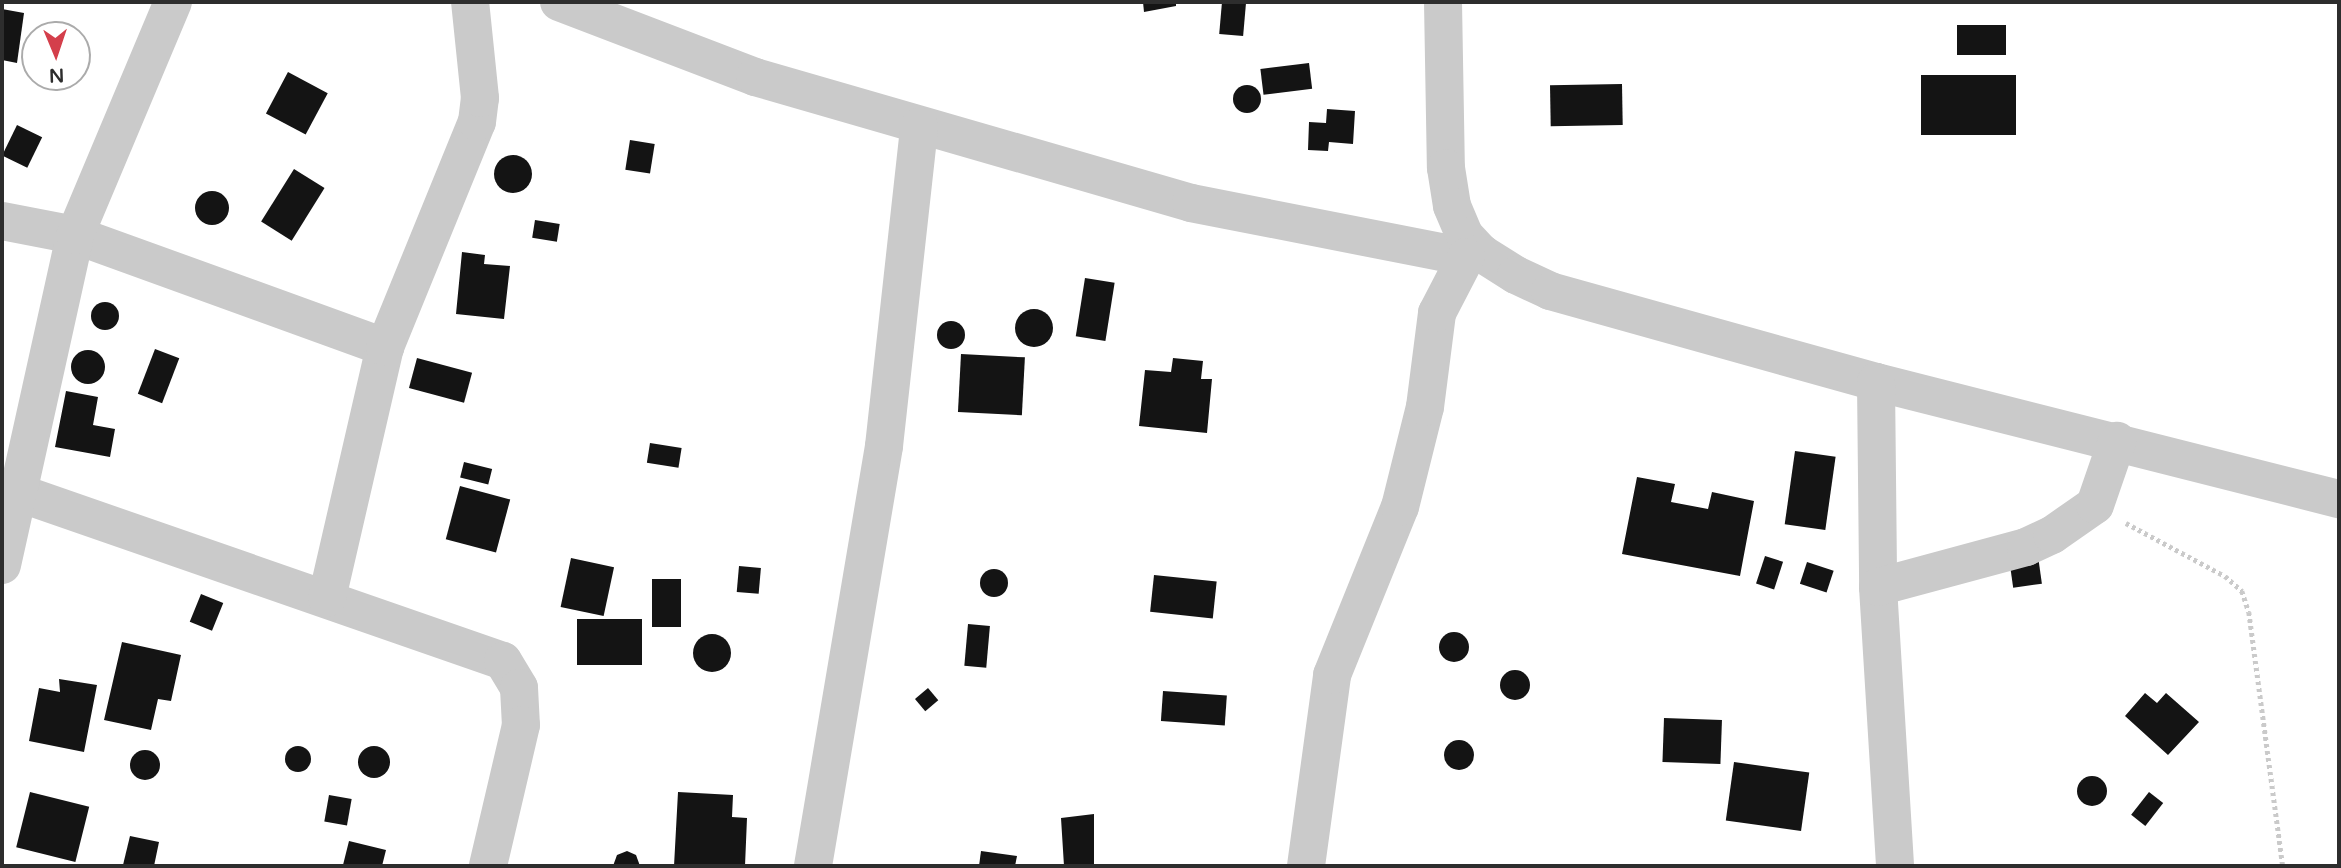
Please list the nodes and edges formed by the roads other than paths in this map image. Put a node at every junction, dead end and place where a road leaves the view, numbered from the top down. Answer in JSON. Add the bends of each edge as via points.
{"nodes":[{"id":1,"x":173,"y":2,"type":"edge"},
{"id":2,"x":470,"y":2,"type":"edge"},
{"id":3,"x":559,"y":2,"type":"edge"},
{"id":4,"x":1443,"y":2,"type":"edge"},
{"id":5,"x":919,"y":127,"type":"junction"},
{"id":6,"x":2,"y":221,"type":"edge"},
{"id":7,"x":75,"y":235,"type":"junction"},
{"id":8,"x":1473,"y":255,"type":"junction"},
{"id":9,"x":385,"y":347,"type":"junction"},
{"id":10,"x":1876,"y":382,"type":"junction"},
{"id":11,"x":2118,"y":441,"type":"junction"},
{"id":12,"x":11,"y":489,"type":"edge"},
{"id":13,"x":2339,"y":499,"type":"edge"},
{"id":14,"x":2,"y":565,"type":"edge"},
{"id":15,"x":1878,"y":587,"type":"junction"},
{"id":16,"x":327,"y":598,"type":"junction"},
{"id":17,"x":488,"y":866,"type":"edge"},
{"id":18,"x":813,"y":866,"type":"edge"},
{"id":19,"x":1306,"y":866,"type":"edge"},
{"id":20,"x":1895,"y":866,"type":"edge"}],
"edges":[{"from":1,"to":7,"type":"street"},
{"from":2,"to":9,"type":"street","via":[[480,88],[477,122]]},
{"from":3,"to":5,"type":"street","via":[[755,77]]},
{"from":4,"to":8,"type":"street","via":[[1446,168],[1452,206]]},
{"from":5,"to":8,"type":"street","via":[[1191,203]]},
{"from":5,"to":18,"type":"street","via":[[884,446]]},
{"from":6,"to":7,"type":"street"},
{"from":7,"to":9,"type":"street"},
{"from":7,"to":12,"type":"street"},
{"from":8,"to":10,"type":"street","via":[[1550,291]]},
{"from":8,"to":19,"type":"street","via":[[1437,313],[1425,407],[1400,507],[1332,676]]},
{"from":9,"to":16,"type":"street"},
{"from":10,"to":11,"type":"street"},
{"from":10,"to":15,"type":"street"},
{"from":11,"to":13,"type":"street"},
{"from":11,"to":15,"type":"street","via":[[2095,506],[2026,547]]},
{"from":12,"to":14,"type":"street"},
{"from":12,"to":16,"type":"street"},
{"from":15,"to":20,"type":"street"},
{"from":16,"to":17,"type":"street","via":[[503,661],[519,688],[521,725]]}]}
